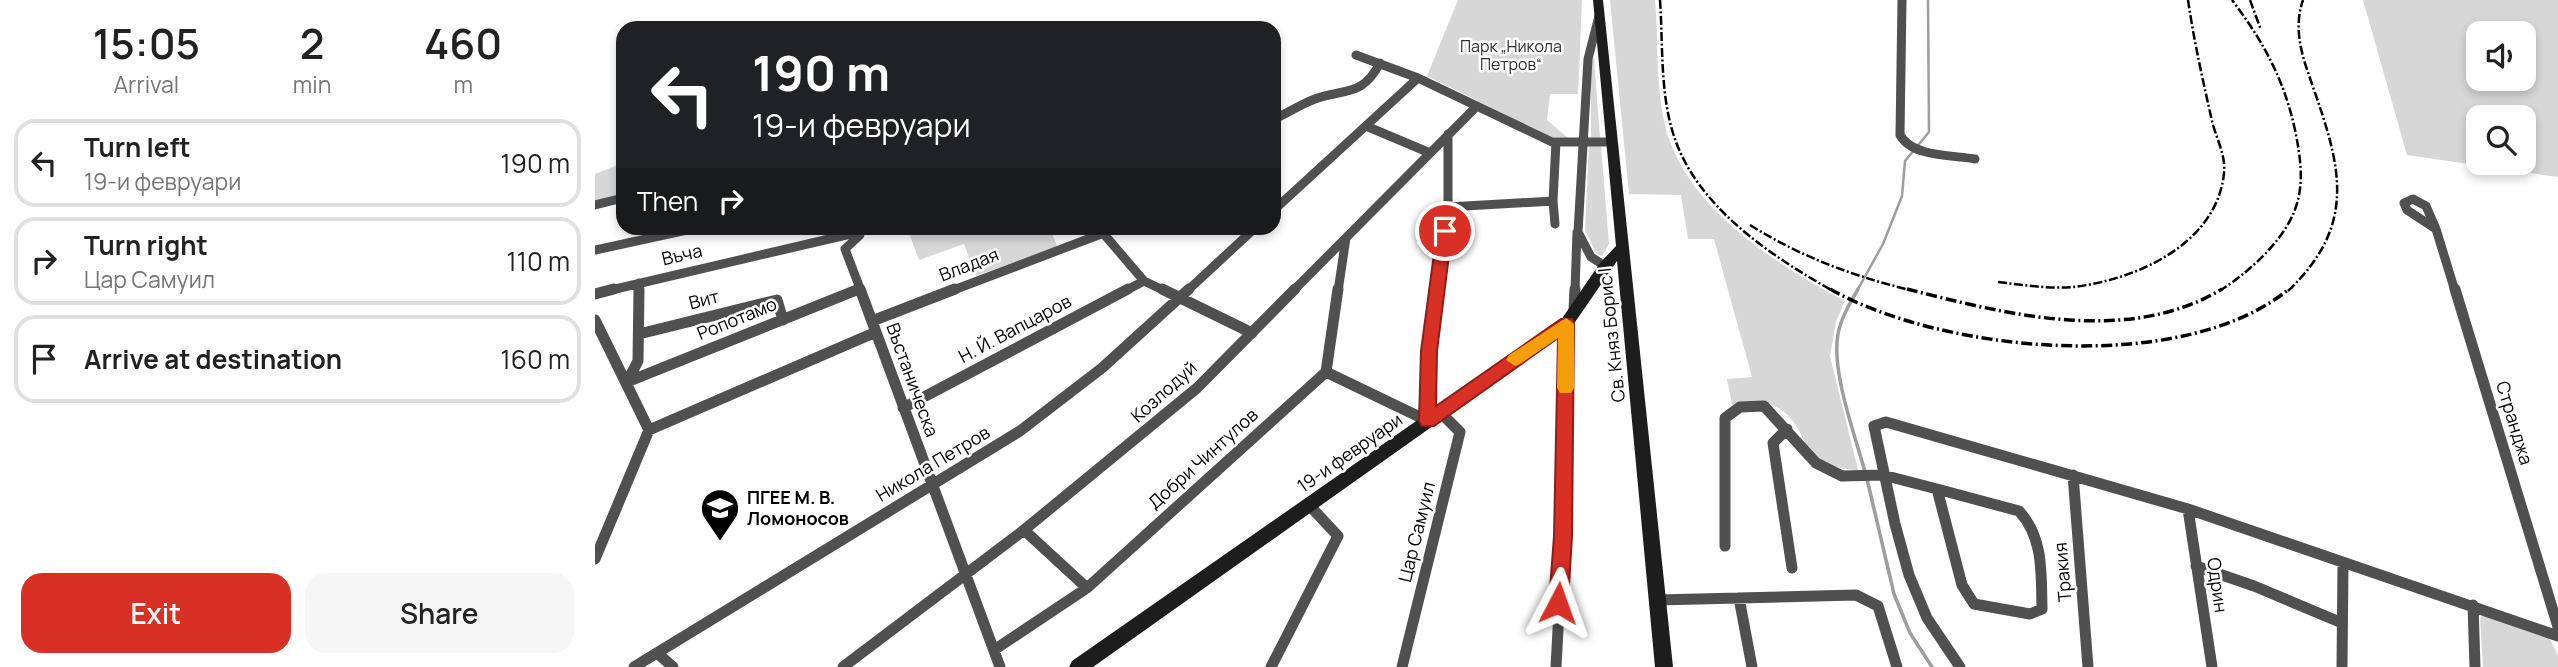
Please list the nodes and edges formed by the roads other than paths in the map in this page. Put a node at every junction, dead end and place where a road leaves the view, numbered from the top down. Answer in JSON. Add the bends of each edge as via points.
{"nodes":[{"id":1,"x":1598,"y":0,"type":"edge"},
{"id":2,"x":1902,"y":0,"type":"edge"},
{"id":3,"x":1599,"y":16,"type":"junction"},
{"id":4,"x":1356,"y":55,"type":"dead end"},
{"id":5,"x":1380,"y":63,"type":"junction"},
{"id":6,"x":1418,"y":78,"type":"junction"},
{"id":7,"x":1477,"y":106,"type":"junction"},
{"id":8,"x":1281,"y":116,"type":"edge"},
{"id":9,"x":1366,"y":125,"type":"junction"},
{"id":10,"x":1448,"y":134,"type":"junction"},
{"id":11,"x":1556,"y":142,"type":"junction"},
{"id":12,"x":1583,"y":142,"type":"junction"},
{"id":13,"x":1612,"y":142,"type":"junction"},
{"id":14,"x":1430,"y":153,"type":"junction"},
{"id":15,"x":1975,"y":159,"type":"dead end"},
{"id":16,"x":616,"y":200,"type":"edge"},
{"id":17,"x":1553,"y":201,"type":"junction"},
{"id":18,"x":596,"y":204,"type":"edge"},
{"id":19,"x":1281,"y":204,"type":"edge"},
{"id":20,"x":1448,"y":207,"type":"junction"},
{"id":21,"x":1555,"y":224,"type":"dead end"},
{"id":22,"x":2436,"y":229,"type":"dead end"},
{"id":23,"x":1577,"y":232,"type":"junction"},
{"id":24,"x":664,"y":235,"type":"edge"},
{"id":25,"x":838,"y":235,"type":"edge"},
{"id":26,"x":860,"y":235,"type":"edge"},
{"id":27,"x":1098,"y":235,"type":"edge"},
{"id":28,"x":1105,"y":235,"type":"edge"},
{"id":29,"x":1247,"y":235,"type":"edge"},
{"id":30,"x":1346,"y":238,"type":"junction"},
{"id":31,"x":1622,"y":248,"type":"junction"},
{"id":32,"x":595,"y":250,"type":"edge"},
{"id":33,"x":1605,"y":266,"type":"junction"},
{"id":34,"x":1144,"y":281,"type":"junction"},
{"id":35,"x":639,"y":283,"type":"junction"},
{"id":36,"x":860,"y":289,"type":"junction"},
{"id":37,"x":595,"y":294,"type":"edge"},
{"id":38,"x":1178,"y":298,"type":"junction"},
{"id":39,"x":1570,"y":317,"type":"junction"},
{"id":40,"x":595,"y":320,"type":"edge"},
{"id":41,"x":783,"y":320,"type":"junction"},
{"id":42,"x":874,"y":326,"type":"junction"},
{"id":43,"x":1252,"y":333,"type":"junction"},
{"id":44,"x":639,"y":334,"type":"junction"},
{"id":45,"x":1326,"y":372,"type":"junction"},
{"id":46,"x":627,"y":382,"type":"junction"},
{"id":47,"x":903,"y":408,"type":"junction"},
{"id":48,"x":1434,"y":417,"type":"junction"},
{"id":49,"x":1787,"y":429,"type":"junction"},
{"id":50,"x":649,"y":430,"type":"junction"},
{"id":51,"x":1883,"y":475,"type":"junction"},
{"id":52,"x":2073,"y":475,"type":"junction"},
{"id":53,"x":931,"y":485,"type":"junction"},
{"id":54,"x":1937,"y":489,"type":"junction"},
{"id":55,"x":1309,"y":505,"type":"junction"},
{"id":56,"x":2188,"y":509,"type":"junction"},
{"id":57,"x":1024,"y":530,"type":"junction"},
{"id":58,"x":1725,"y":547,"type":"dead end"},
{"id":59,"x":595,"y":559,"type":"edge"},
{"id":60,"x":2343,"y":563,"type":"junction"},
{"id":61,"x":2196,"y":566,"type":"junction"},
{"id":62,"x":1792,"y":568,"type":"dead end"},
{"id":63,"x":965,"y":575,"type":"junction"},
{"id":64,"x":1087,"y":588,"type":"junction"},
{"id":65,"x":1739,"y":598,"type":"junction"},
{"id":66,"x":1657,"y":600,"type":"junction"},
{"id":67,"x":2473,"y":605,"type":"junction"},
{"id":68,"x":2342,"y":623,"type":"junction"},
{"id":69,"x":2558,"y":627,"type":"edge"},
{"id":70,"x":2558,"y":636,"type":"edge"},
{"id":71,"x":994,"y":650,"type":"junction"},
{"id":72,"x":657,"y":653,"type":"junction"},
{"id":73,"x":634,"y":667,"type":"edge"},
{"id":74,"x":673,"y":667,"type":"edge"},
{"id":75,"x":843,"y":667,"type":"edge"},
{"id":76,"x":1000,"y":667,"type":"edge"},
{"id":77,"x":1078,"y":667,"type":"edge"},
{"id":78,"x":1271,"y":667,"type":"edge"},
{"id":79,"x":1402,"y":667,"type":"edge"},
{"id":80,"x":1556,"y":667,"type":"edge"},
{"id":81,"x":1664,"y":667,"type":"edge"},
{"id":82,"x":1752,"y":667,"type":"edge"},
{"id":83,"x":1897,"y":667,"type":"edge"},
{"id":84,"x":1960,"y":667,"type":"edge"},
{"id":85,"x":2088,"y":667,"type":"edge"},
{"id":86,"x":2212,"y":667,"type":"edge"},
{"id":87,"x":2341,"y":667,"type":"edge"},
{"id":88,"x":2475,"y":667,"type":"edge"}],
"edges":[{"from":1,"to":3,"type":"street","name":"Св. Княз Борис I"},
{"from":2,"to":15,"type":"street","via":[[1900,135],[1905,144],[1918,150]]},
{"from":3,"to":12,"type":"street","via":[[1588,59]]},
{"from":3,"to":13,"type":"street","name":"Св. Княз Борис I"},
{"from":4,"to":5,"type":"street"},
{"from":5,"to":6,"type":"street"},
{"from":5,"to":8,"type":"street","via":[[1363,88],[1310,101]]},
{"from":6,"to":7,"type":"street"},
{"from":6,"to":9,"type":"street"},
{"from":7,"to":10,"type":"street","name":"Козлодуй"},
{"from":7,"to":11,"type":"street"},
{"from":9,"to":14,"type":"street"},
{"from":9,"to":19,"type":"street"},
{"from":10,"to":14,"type":"street","name":"Козлодуй"},
{"from":10,"to":20,"type":"street"},
{"from":11,"to":12,"type":"street"},
{"from":11,"to":17,"type":"street"},
{"from":12,"to":13,"type":"street"},
{"from":12,"to":23,"type":"street"},
{"from":13,"to":31,"type":"street","name":"Св. Княз Борис I"},
{"from":14,"to":30,"type":"street","name":"Козлодуй"},
{"from":16,"to":18,"type":"street"},
{"from":17,"to":20,"type":"street"},
{"from":17,"to":21,"type":"street"},
{"from":20,"to":48,"type":"street","via":[[1429,351]]},
{"from":22,"to":69,"type":"street","name":"Странджа"},
{"from":23,"to":33,"type":"street","via":[[1591,257]]},
{"from":23,"to":39,"type":"street"},
{"from":24,"to":32,"type":"street"},
{"from":25,"to":35,"type":"street","name":"Въча"},
{"from":26,"to":36,"type":"street","name":"Въстаническа","via":[[845,249]]},
{"from":27,"to":42,"type":"street","name":"Владая"},
{"from":28,"to":34,"type":"street"},
{"from":29,"to":38,"type":"street","name":"Никола Петров"},
{"from":30,"to":43,"type":"street","name":"Козлодуй"},
{"from":30,"to":45,"type":"street"},
{"from":31,"to":33,"type":"street","name":"19-и февруари"},
{"from":31,"to":66,"type":"street","name":"Св. Княз Борис I"},
{"from":33,"to":39,"type":"street","name":"19-и февруари"},
{"from":34,"to":38,"type":"street"},
{"from":34,"to":47,"type":"street","name":"Н. Й. Вапцаров"},
{"from":35,"to":37,"type":"street","name":"Въча"},
{"from":35,"to":44,"type":"street"},
{"from":36,"to":41,"type":"street","name":"Ропотамо"},
{"from":36,"to":42,"type":"street","name":"Въстаническа"},
{"from":38,"to":43,"type":"street"},
{"from":38,"to":53,"type":"street","name":"Никола Петров","via":[[1089,381],[978,462]]},
{"from":39,"to":48,"type":"street","name":"19-и февруари"},
{"from":39,"to":80,"type":"street"},
{"from":40,"to":46,"type":"street"},
{"from":41,"to":44,"type":"street","name":"Вит","via":[[777,300]]},
{"from":41,"to":46,"type":"street","name":"Ропотамо"},
{"from":42,"to":47,"type":"street","name":"Въстаническа"},
{"from":42,"to":50,"type":"street","name":"Владая"},
{"from":43,"to":57,"type":"street","name":"Козлодуй","via":[[1197,388]]},
{"from":44,"to":46,"type":"street","via":[[638,361]]},
{"from":45,"to":48,"type":"street"},
{"from":45,"to":64,"type":"street","name":"Добри Чинтулов"},
{"from":46,"to":50,"type":"street"},
{"from":47,"to":53,"type":"street","name":"Въстаническа"},
{"from":48,"to":55,"type":"street","name":"19-и февруари"},
{"from":48,"to":79,"type":"street","name":"Цар Самуил","via":[[1460,432]]},
{"from":49,"to":51,"type":"street","via":[[1816,463],[1842,476]]},
{"from":49,"to":58,"type":"street","via":[[1764,406],[1740,407],[1725,418]]},
{"from":49,"to":62,"type":"street","via":[[1773,443]]},
{"from":50,"to":59,"type":"street"},
{"from":51,"to":52,"type":"street","via":[[1874,426],[1886,422]]},
{"from":51,"to":54,"type":"street"},
{"from":51,"to":84,"type":"street","via":[[1927,618]]},
{"from":52,"to":56,"type":"street"},
{"from":52,"to":85,"type":"street","name":"Тракия"},
{"from":53,"to":63,"type":"street","name":"Въстаническа"},
{"from":53,"to":72,"type":"street","name":"Никола Петров"},
{"from":54,"to":54,"type":"street","via":[[1962,585],[1973,604],[2030,614],[2042,610],[2037,539],[2027,517],[2019,510]]},
{"from":55,"to":77,"type":"street","name":"19-и февруари"},
{"from":55,"to":78,"type":"street","via":[[1338,536]]},
{"from":56,"to":60,"type":"street"},
{"from":56,"to":61,"type":"street","name":"Одрин"},
{"from":57,"to":63,"type":"street","name":"Козлодуй"},
{"from":57,"to":64,"type":"street"},
{"from":60,"to":67,"type":"street"},
{"from":60,"to":68,"type":"street"},
{"from":61,"to":68,"type":"street"},
{"from":61,"to":86,"type":"street","name":"Одрин"},
{"from":63,"to":71,"type":"street","name":"Въстаническа"},
{"from":63,"to":75,"type":"street","name":"Козлодуй"},
{"from":64,"to":71,"type":"street","name":"Добри Чинтулов"},
{"from":65,"to":66,"type":"street"},
{"from":65,"to":82,"type":"street"},
{"from":65,"to":83,"type":"street","via":[[1856,595],[1878,606]]},
{"from":66,"to":81,"type":"street","name":"Св. Княз Борис I"},
{"from":67,"to":70,"type":"street"},
{"from":67,"to":88,"type":"street"},
{"from":68,"to":87,"type":"street"},
{"from":71,"to":76,"type":"street","name":"Въстаническа"},
{"from":72,"to":73,"type":"street","name":"Никола Петров"},
{"from":72,"to":74,"type":"street"}]}
